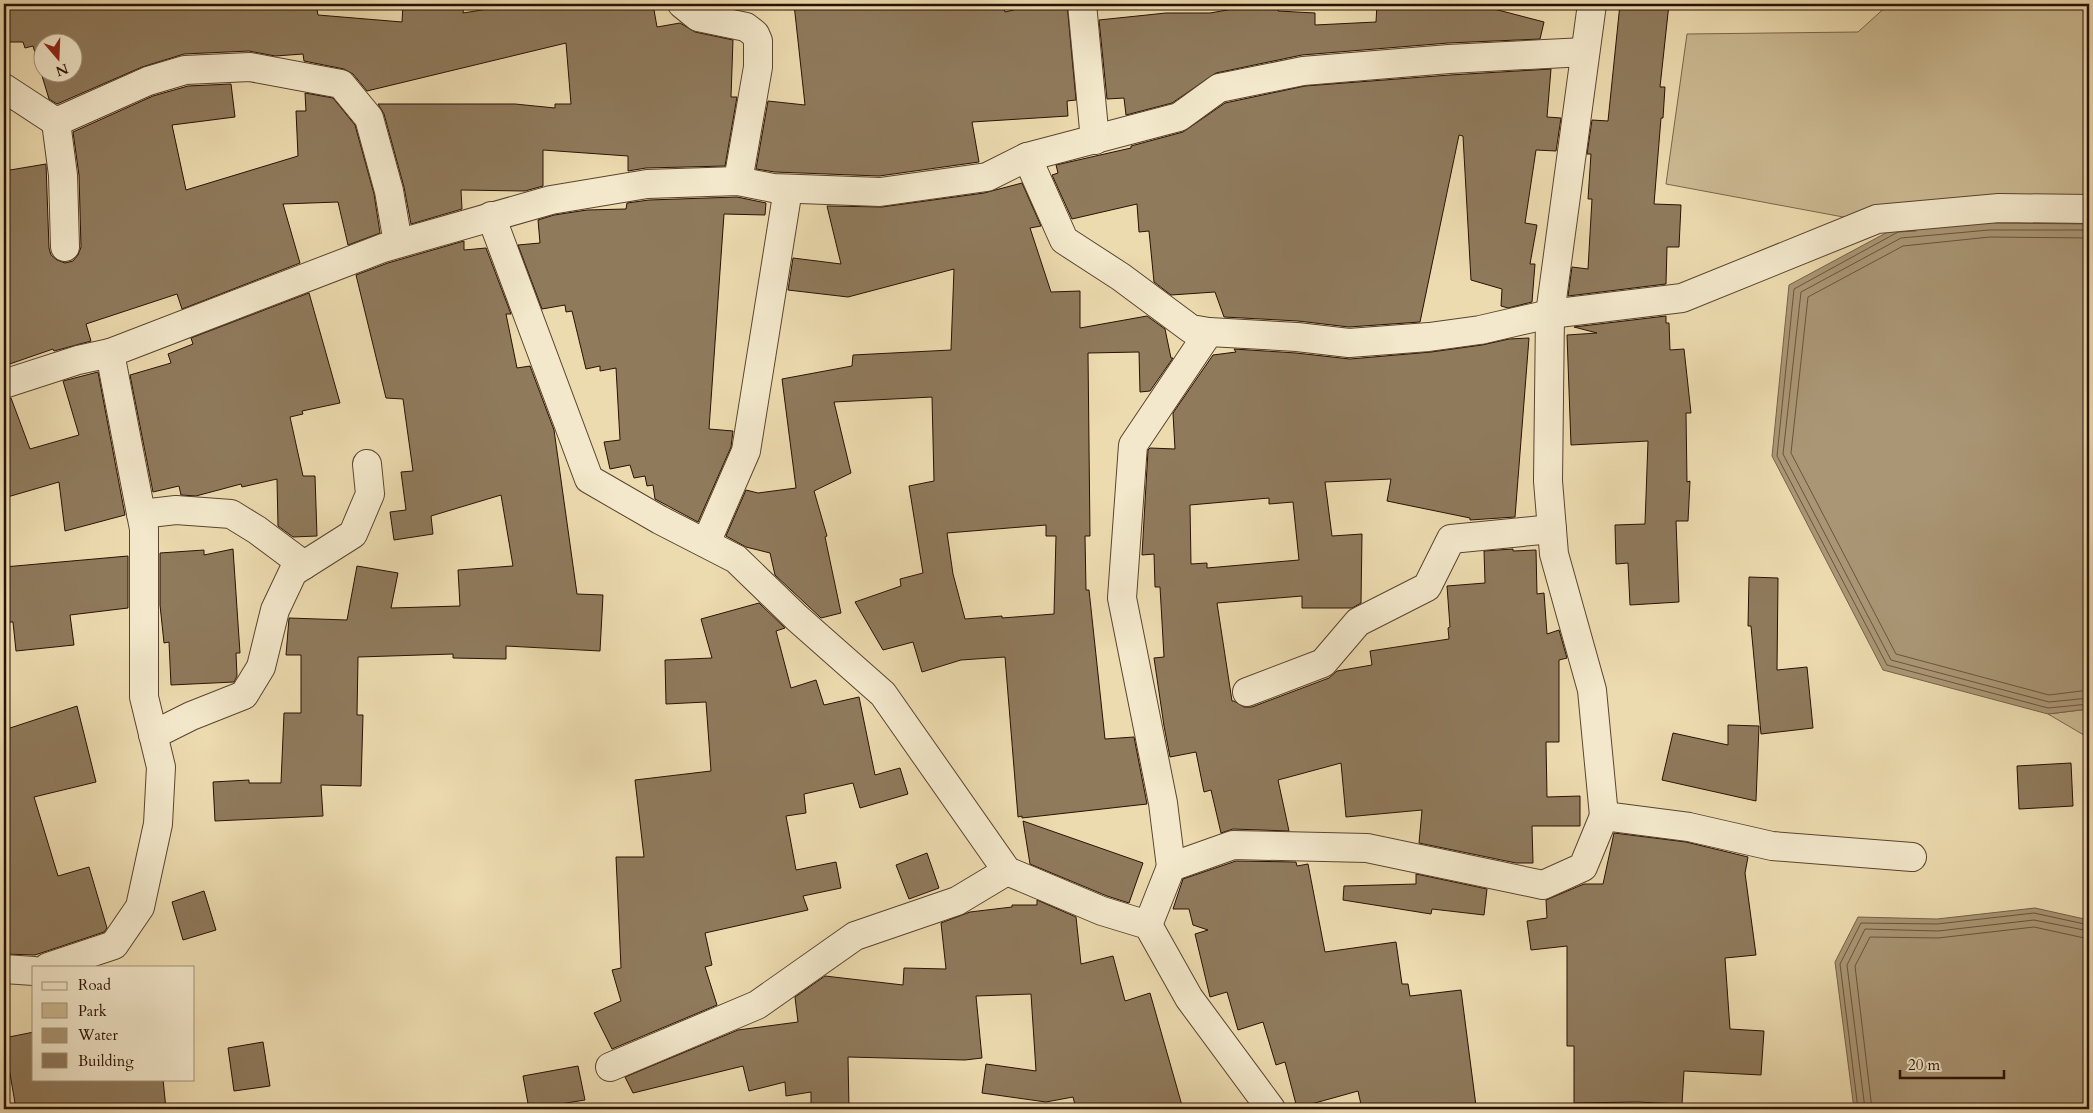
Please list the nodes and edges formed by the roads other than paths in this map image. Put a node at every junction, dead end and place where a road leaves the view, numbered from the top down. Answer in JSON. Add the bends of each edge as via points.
{"nodes":[{"id":1,"x":682,"y":4,"type":"edge"},
{"id":2,"x":1082,"y":4,"type":"edge"},
{"id":3,"x":1592,"y":4,"type":"edge"},
{"id":4,"x":1585,"y":52,"type":"junction"},
{"id":5,"x":4,"y":88,"type":"edge"},
{"id":6,"x":56,"y":122,"type":"junction"},
{"id":7,"x":1095,"y":140,"type":"junction"},
{"id":8,"x":1027,"y":157,"type":"junction"},
{"id":9,"x":738,"y":181,"type":"junction"},
{"id":10,"x":788,"y":189,"type":"junction"},
{"id":11,"x":2089,"y":209,"type":"edge"},
{"id":12,"x":491,"y":216,"type":"junction"},
{"id":13,"x":398,"y":243,"type":"junction"},
{"id":14,"x":65,"y":247,"type":"dead end"},
{"id":15,"x":1550,"y":314,"type":"junction"},
{"id":16,"x":1209,"y":332,"type":"junction"},
{"id":17,"x":110,"y":353,"type":"junction"},
{"id":18,"x":4,"y":384,"type":"edge"},
{"id":19,"x":367,"y":464,"type":"dead end"},
{"id":20,"x":141,"y":514,"type":"junction"},
{"id":21,"x":1552,"y":529,"type":"junction"},
{"id":22,"x":706,"y":544,"type":"junction"},
{"id":23,"x":304,"y":565,"type":"junction"},
{"id":24,"x":1247,"y":692,"type":"dead end"},
{"id":25,"x":154,"y":736,"type":"junction"},
{"id":26,"x":1604,"y":816,"type":"junction"},
{"id":27,"x":1912,"y":857,"type":"dead end"},
{"id":28,"x":1171,"y":867,"type":"junction"},
{"id":29,"x":1007,"y":871,"type":"junction"},
{"id":30,"x":1148,"y":925,"type":"junction"},
{"id":31,"x":51,"y":966,"type":"edge"},
{"id":32,"x":4,"y":969,"type":"edge"},
{"id":33,"x":32,"y":971,"type":"edge"},
{"id":34,"x":610,"y":1067,"type":"dead end"},
{"id":35,"x":1271,"y":1109,"type":"edge"}],
"edges":[{"from":1,"to":9,"type":"street","via":[[698,17],[746,27],[758,41],[758,67]]},
{"from":2,"to":7,"type":"street"},
{"from":3,"to":4,"type":"street"},
{"from":4,"to":7,"type":"street","via":[[1449,58],[1302,71],[1219,88],[1179,117]]},
{"from":4,"to":15,"type":"street"},
{"from":5,"to":6,"type":"street"},
{"from":6,"to":13,"type":"street","via":[[148,81],[185,70],[250,67],[341,84],[369,118],[389,191]]},
{"from":6,"to":14,"type":"street","via":[[63,175]]},
{"from":7,"to":8,"type":"street"},
{"from":8,"to":10,"type":"street","via":[[987,177],[880,192]]},
{"from":8,"to":16,"type":"street","via":[[1064,240],[1191,329]]},
{"from":9,"to":10,"type":"street"},
{"from":9,"to":12,"type":"street","via":[[647,184],[550,200]]},
{"from":10,"to":22,"type":"street","via":[[746,451]]},
{"from":11,"to":15,"type":"street","via":[[1999,208],[1877,218],[1682,298]]},
{"from":12,"to":13,"type":"street"},
{"from":12,"to":22,"type":"street","via":[[589,479]]},
{"from":13,"to":17,"type":"street"},
{"from":15,"to":16,"type":"street","via":[[1429,337],[1349,343]]},
{"from":15,"to":21,"type":"street","via":[[1548,481]]},
{"from":16,"to":28,"type":"street","via":[[1133,445],[1122,598],[1163,803]]},
{"from":17,"to":18,"type":"street"},
{"from":17,"to":20,"type":"street"},
{"from":19,"to":23,"type":"street","via":[[370,494],[353,534]]},
{"from":20,"to":23,"type":"street","via":[[176,510],[231,514]]},
{"from":20,"to":25,"type":"street","via":[[144,529],[144,697]]},
{"from":21,"to":24,"type":"street","via":[[1451,539],[1427,587],[1358,622],[1324,663]]},
{"from":21,"to":26,"type":"street","via":[[1554,554],[1592,690]]},
{"from":22,"to":29,"type":"street","via":[[736,559],[883,694]]},
{"from":23,"to":25,"type":"street","via":[[293,572],[275,610],[262,667],[244,695],[191,716]]},
{"from":25,"to":31,"type":"street","via":[[161,767],[158,824],[140,907],[114,945]]},
{"from":26,"to":27,"type":"street","via":[[1689,828],[1772,846]]},
{"from":26,"to":28,"type":"street","via":[[1583,867],[1543,885],[1367,848],[1233,845]]},
{"from":28,"to":30,"type":"street"},
{"from":29,"to":30,"type":"street","via":[[1102,911]]},
{"from":29,"to":34,"type":"street","via":[[956,901],[855,936],[757,1005]]},
{"from":30,"to":35,"type":"street","via":[[1189,998]]},
{"from":32,"to":33,"type":"street"}]}
